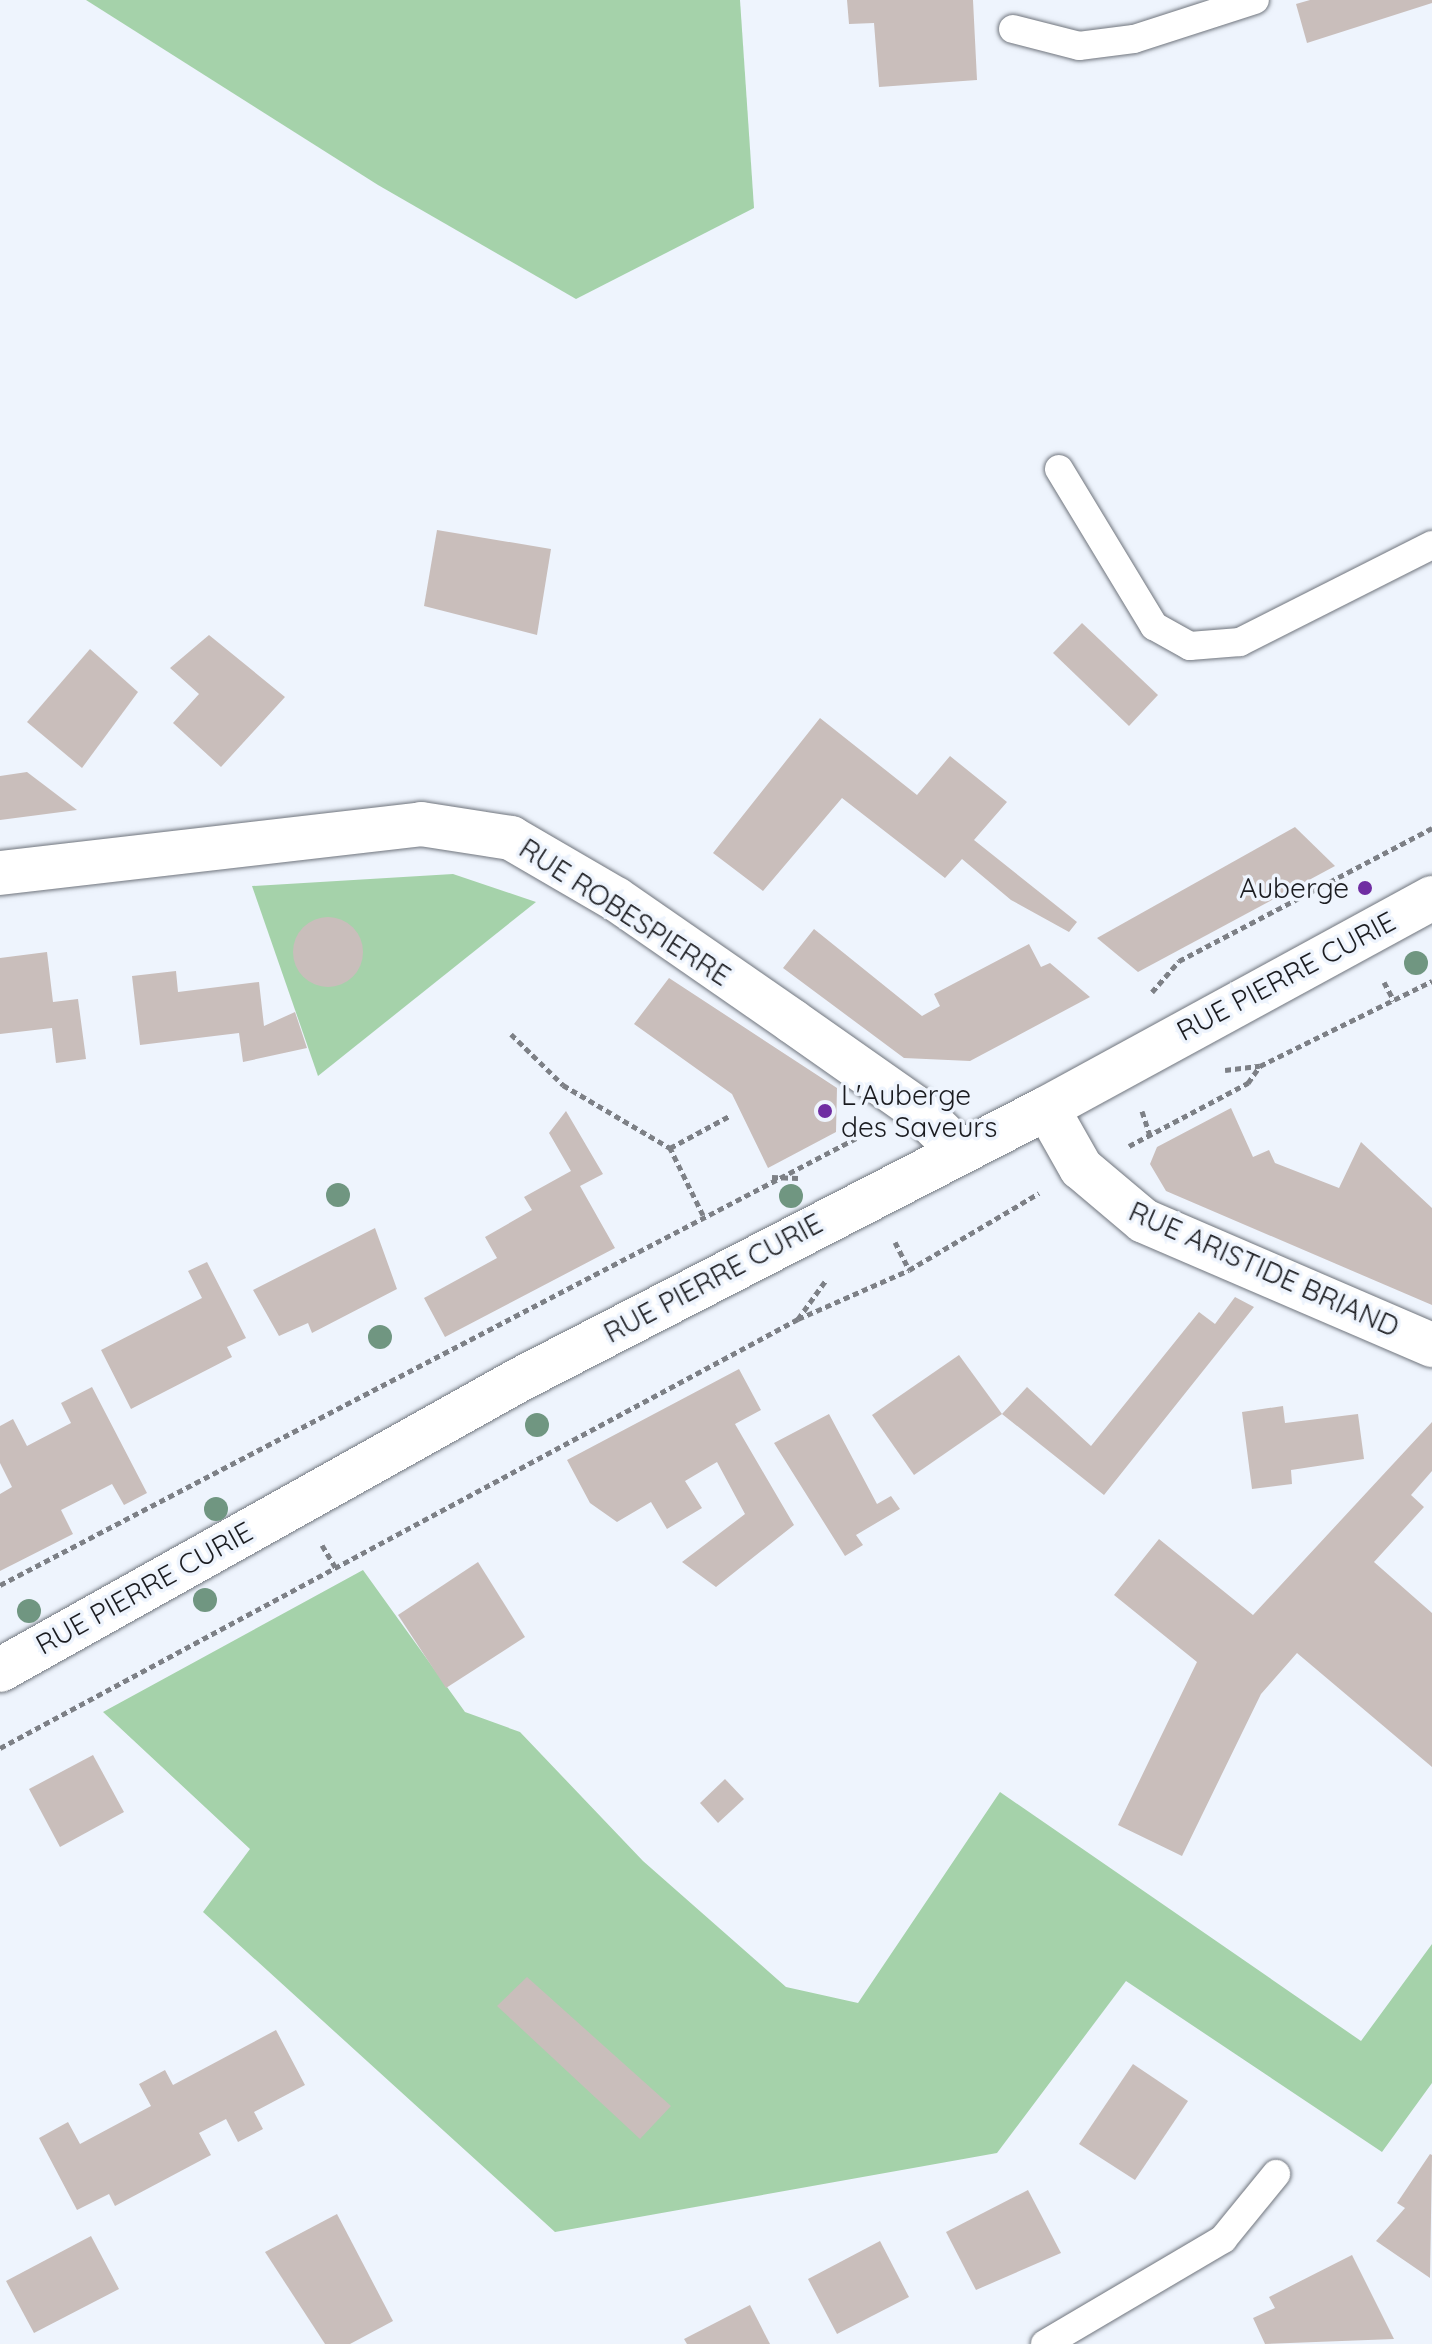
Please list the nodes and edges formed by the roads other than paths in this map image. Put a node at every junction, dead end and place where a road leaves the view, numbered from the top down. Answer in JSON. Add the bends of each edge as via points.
{"nodes":[{"id":1,"x":1255,"y":0,"type":"edge"},
{"id":2,"x":1013,"y":29,"type":"dead end"},
{"id":3,"x":1059,"y":469,"type":"dead end"},
{"id":4,"x":1432,"y":545,"type":"edge"},
{"id":5,"x":0,"y":873,"type":"edge"},
{"id":6,"x":1432,"y":898,"type":"edge"},
{"id":7,"x":1047,"y":1108,"type":"junction"},
{"id":8,"x":960,"y":1151,"type":"junction"},
{"id":9,"x":1432,"y":1345,"type":"edge"},
{"id":10,"x":0,"y":1670,"type":"edge"},
{"id":11,"x":1276,"y":2174,"type":"dead end"},
{"id":12,"x":1045,"y":2344,"type":"edge"}],
"edges":[{"from":1,"to":2,"type":"lane","via":[[1134,39],[1079,46],[1037,41]]},
{"from":3,"to":4,"type":"lane","via":[[1154,626],[1190,646],[1240,642]]},
{"from":5,"to":8,"type":"main road","name":"RUE ROBESPIERRE","via":[[462,825],[511,838],[616,899],[916,1108]]},
{"from":6,"to":7,"type":"main road","name":"RUE PIERRE CURIE"},
{"from":7,"to":8,"type":"main road","name":"RUE PIERRE CURIE"},
{"from":7,"to":9,"type":"main road","name":"RUE ARISTIDE BRIAND","via":[[1081,1168],[1144,1221]]},
{"from":8,"to":10,"type":"main road","name":"RUE PIERRE CURIE","via":[[517,1381]]},
{"from":11,"to":12,"type":"lane","via":[[1223,2239]]}]}
